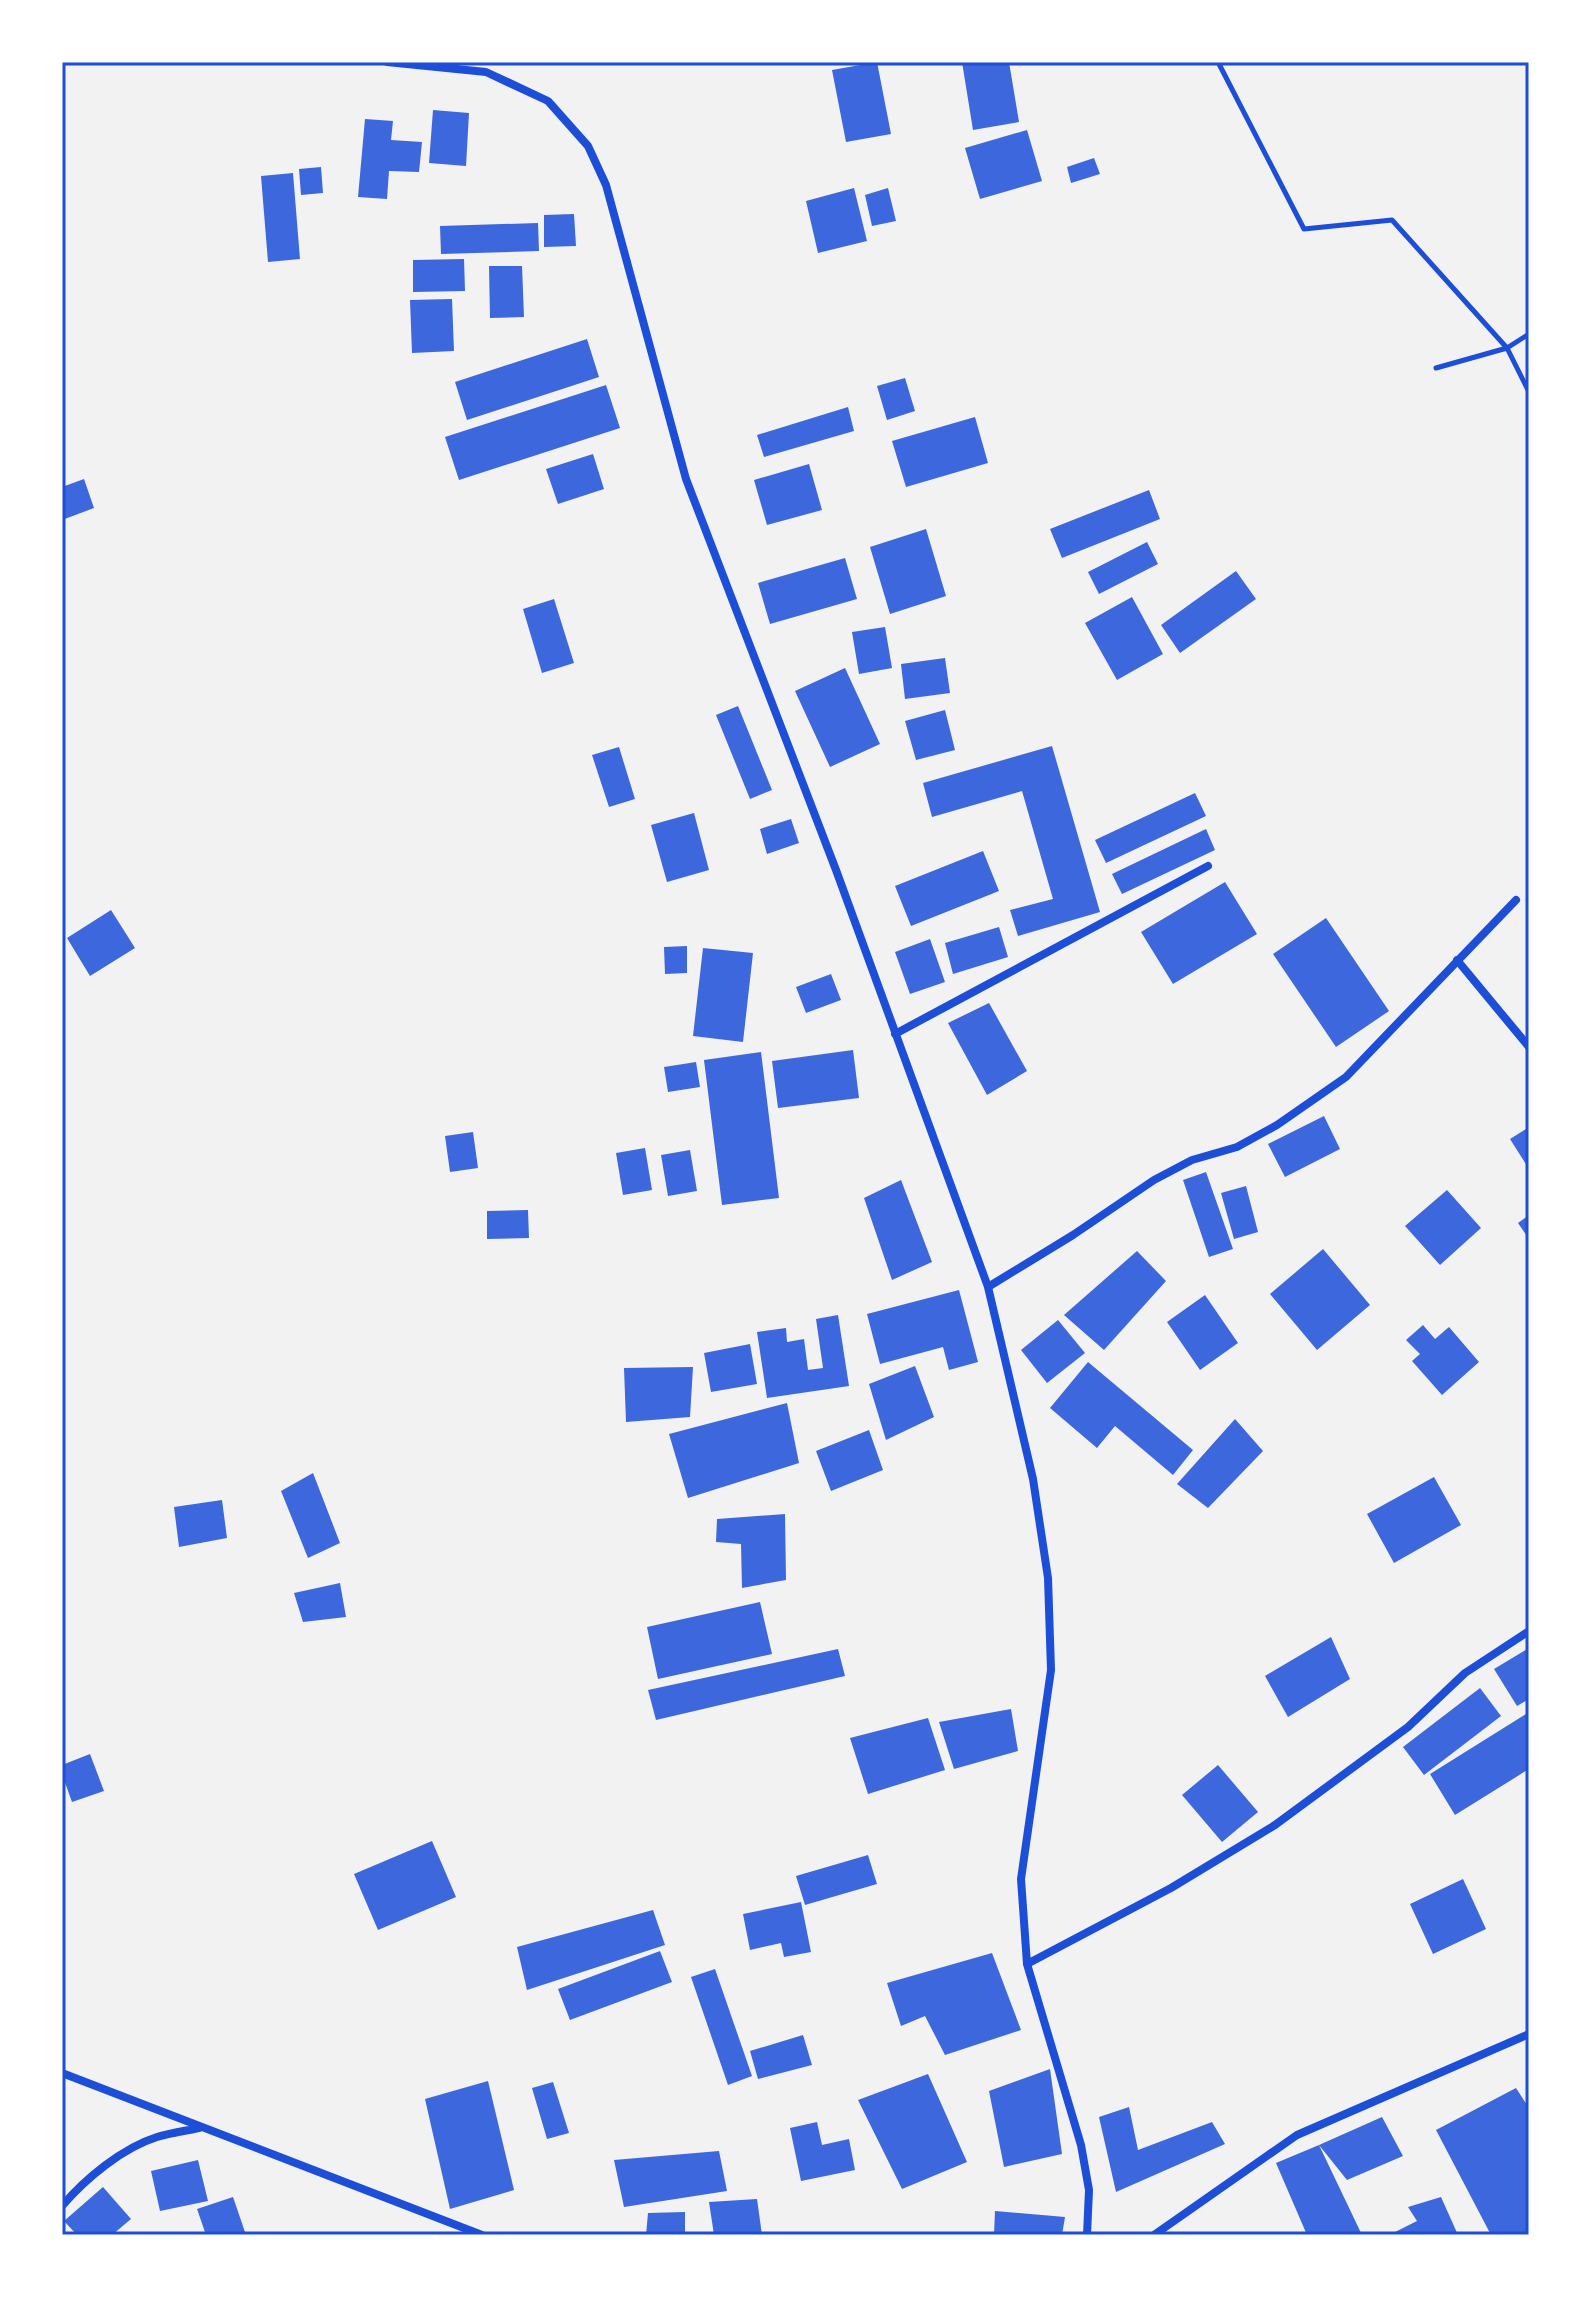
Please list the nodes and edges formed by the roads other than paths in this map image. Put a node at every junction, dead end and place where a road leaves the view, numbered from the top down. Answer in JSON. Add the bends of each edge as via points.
{"nodes":[{"id":1,"x":387,"y":62,"type":"edge"},
{"id":2,"x":1208,"y":866,"type":"dead end"},
{"id":3,"x":1516,"y":900,"type":"dead end"},
{"id":4,"x":1457,"y":960,"type":"junction"},
{"id":5,"x":895,"y":1034,"type":"junction"},
{"id":6,"x":1529,"y":1047,"type":"edge"},
{"id":7,"x":988,"y":1287,"type":"junction"},
{"id":8,"x":1529,"y":1631,"type":"edge"},
{"id":9,"x":1027,"y":1964,"type":"junction"},
{"id":10,"x":1529,"y":2034,"type":"edge"},
{"id":11,"x":62,"y":2073,"type":"edge"},
{"id":12,"x":200,"y":2128,"type":"junction"},
{"id":13,"x":62,"y":2206,"type":"edge"},
{"id":14,"x":482,"y":2235,"type":"edge"},
{"id":15,"x":1087,"y":2235,"type":"edge"},
{"id":16,"x":1154,"y":2235,"type":"edge"}],
"edges":[{"from":1,"to":5,"type":"street","via":[[486,72],[548,101],[588,146],[606,185],[686,479]]},
{"from":2,"to":5,"type":"street"},
{"from":3,"to":4,"type":"street"},
{"from":4,"to":6,"type":"street"},
{"from":4,"to":7,"type":"street","via":[[1346,1077],[1237,1147],[1192,1160],[1154,1180]]},
{"from":5,"to":7,"type":"street"},
{"from":7,"to":9,"type":"street","via":[[1033,1479],[1048,1578],[1051,1670],[1021,1879]]},
{"from":8,"to":9,"type":"street","via":[[1465,1673],[1408,1727],[1275,1825],[1171,1888]]},
{"from":9,"to":15,"type":"street","via":[[1081,2145],[1089,2190]]},
{"from":10,"to":16,"type":"street","via":[[1297,2135]]},
{"from":11,"to":12,"type":"street"},
{"from":12,"to":13,"type":"street","via":[[154,2137],[88,2178]]},
{"from":12,"to":14,"type":"street"}]}
